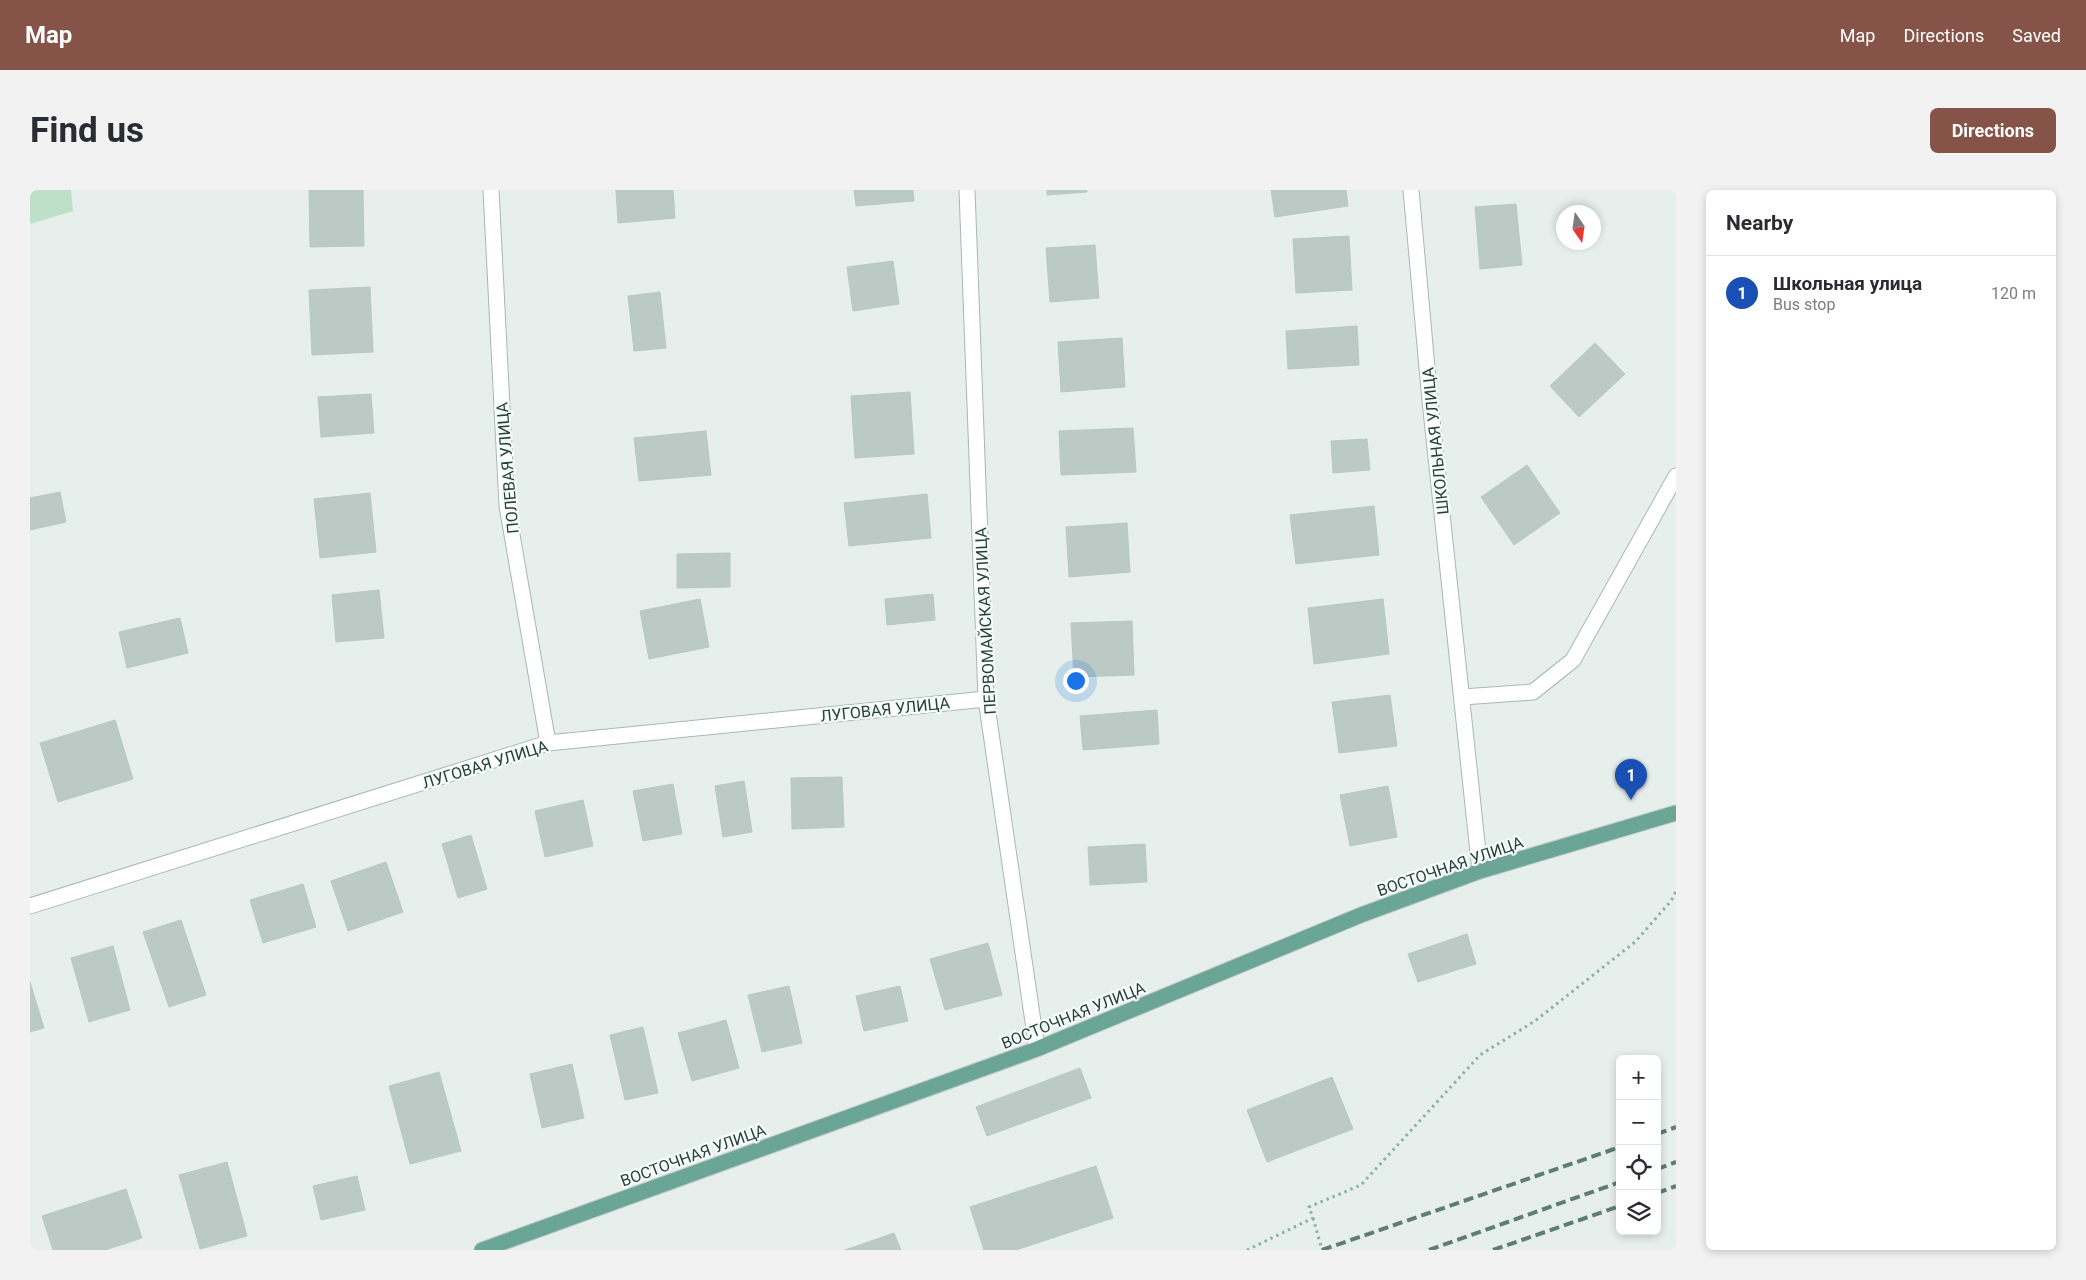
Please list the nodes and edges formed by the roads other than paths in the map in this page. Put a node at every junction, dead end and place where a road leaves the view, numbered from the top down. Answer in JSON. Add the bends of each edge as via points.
{"nodes":[{"id":1,"x":491,"y":190,"type":"edge"},
{"id":2,"x":967,"y":190,"type":"edge"},
{"id":3,"x":1411,"y":190,"type":"edge"},
{"id":4,"x":1676,"y":476,"type":"edge"},
{"id":5,"x":1462,"y":696,"type":"junction"},
{"id":6,"x":986,"y":699,"type":"junction"},
{"id":7,"x":548,"y":743,"type":"junction"},
{"id":8,"x":1676,"y":813,"type":"edge"},
{"id":9,"x":1480,"y":871,"type":"junction"},
{"id":10,"x":30,"y":906,"type":"edge"},
{"id":11,"x":1037,"y":1049,"type":"junction"},
{"id":12,"x":482,"y":1250,"type":"edge"}],
"edges":[{"from":1,"to":7,"type":"street","name":"ПОЛЕВАЯ УЛИЦА","via":[[507,506]]},
{"from":2,"to":6,"type":"street","name":"ПЕРВОМАЙСКАЯ УЛИЦА"},
{"from":3,"to":5,"type":"street","name":"ШКОЛЬНАЯ УЛИЦА"},
{"from":4,"to":5,"type":"street","via":[[1572,660],[1533,692]]},
{"from":5,"to":9,"type":"street","name":"ШКОЛЬНАЯ УЛИЦА"},
{"from":6,"to":7,"type":"street","name":"ЛУГОВАЯ УЛИЦА"},
{"from":6,"to":11,"type":"street","name":"ПЕРВОМАЙСКАЯ УЛИЦА"},
{"from":7,"to":10,"type":"street","name":"ЛУГОВАЯ УЛИЦА"},
{"from":8,"to":9,"type":"main road","name":"ВОСТОЧНАЯ УЛИЦА"},
{"from":9,"to":11,"type":"main road","name":"ВОСТОЧНАЯ УЛИЦА","via":[[1361,915]]},
{"from":11,"to":12,"type":"main road","name":"ВОСТОЧНАЯ УЛИЦА"}]}
